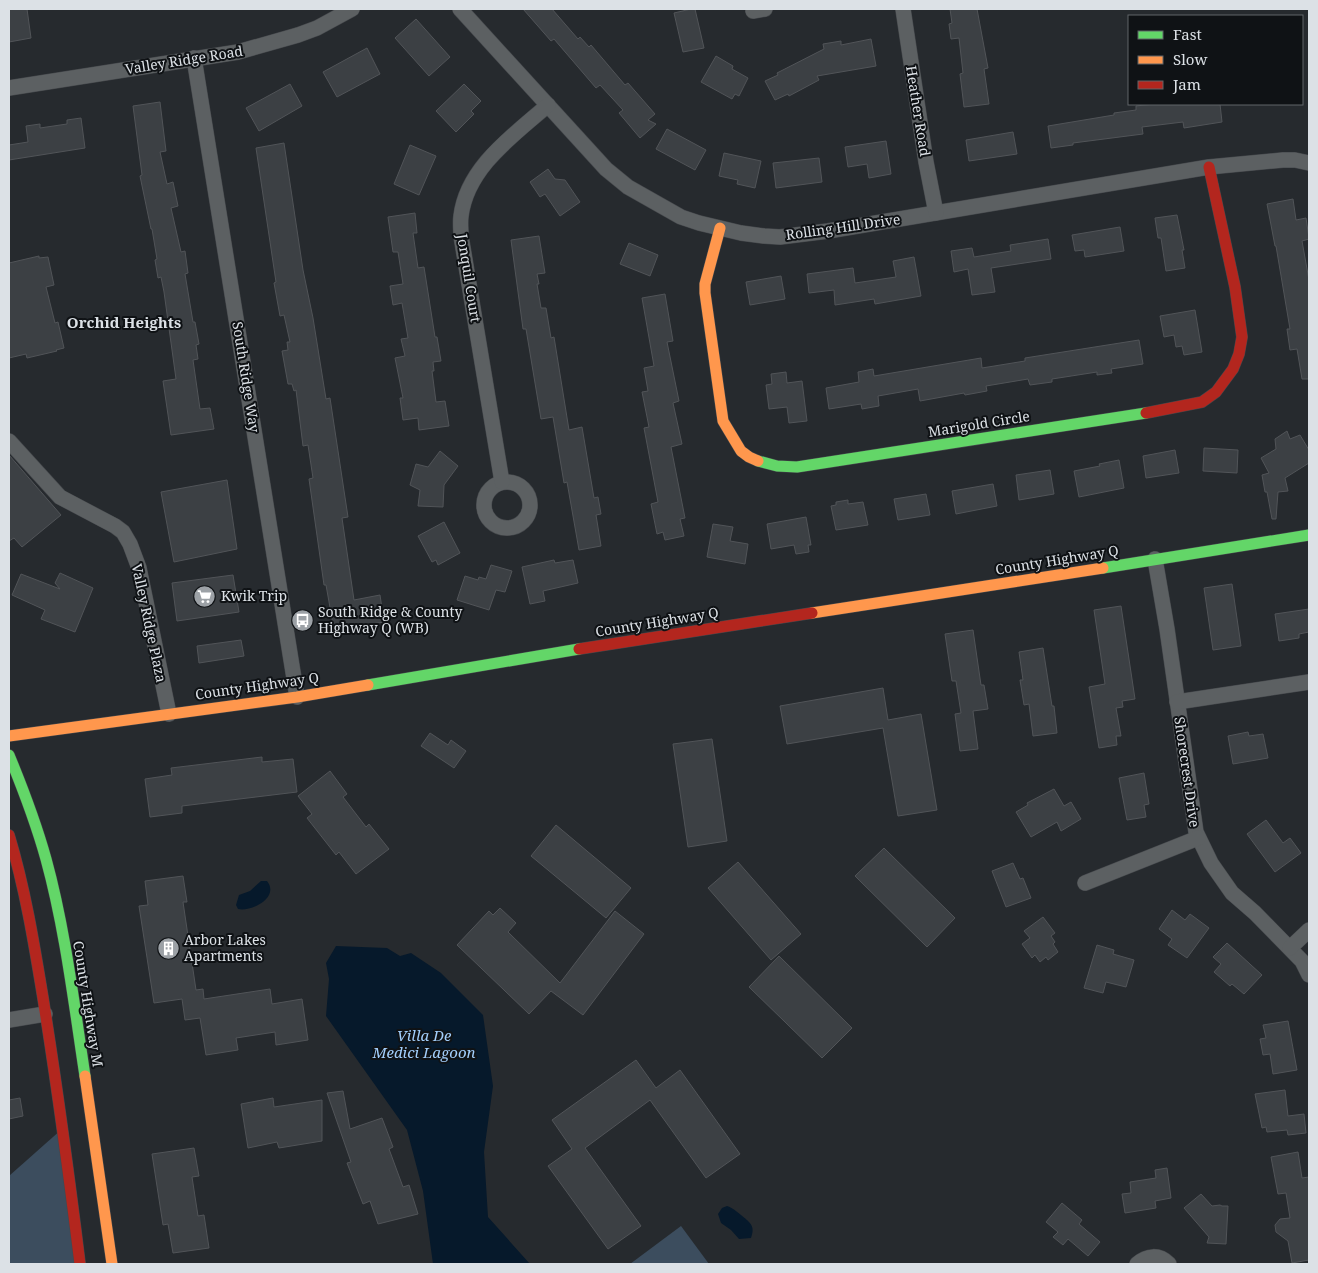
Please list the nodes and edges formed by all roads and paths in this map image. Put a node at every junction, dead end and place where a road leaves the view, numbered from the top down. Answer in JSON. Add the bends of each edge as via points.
{"nodes":[{"id":1,"x":352,"y":9,"type":"edge"},
{"id":2,"x":460,"y":9,"type":"edge"},
{"id":3,"x":903,"y":9,"type":"edge"},
{"id":4,"x":194,"y":58,"type":"junction"},
{"id":5,"x":9,"y":88,"type":"edge"},
{"id":6,"x":548,"y":105,"type":"junction"},
{"id":7,"x":1309,"y":163,"type":"edge"},
{"id":8,"x":1209,"y":166,"type":"junction"},
{"id":9,"x":936,"y":213,"type":"junction"},
{"id":10,"x":720,"y":228,"type":"junction"},
{"id":11,"x":9,"y":441,"type":"edge"},
{"id":12,"x":502,"y":482,"type":"dead end"},
{"id":13,"x":1309,"y":535,"type":"edge"},
{"id":14,"x":1155,"y":559,"type":"junction"},
{"id":15,"x":1309,"y":682,"type":"edge"},
{"id":16,"x":297,"y":696,"type":"junction"},
{"id":17,"x":1177,"y":702,"type":"junction"},
{"id":18,"x":169,"y":714,"type":"junction"},
{"id":19,"x":9,"y":736,"type":"edge"},
{"id":20,"x":9,"y":755,"type":"edge"},
{"id":21,"x":9,"y":835,"type":"edge"},
{"id":22,"x":1198,"y":838,"type":"junction"},
{"id":23,"x":1085,"y":883,"type":"dead end"},
{"id":24,"x":1309,"y":930,"type":"edge"},
{"id":25,"x":1290,"y":948,"type":"junction"},
{"id":26,"x":1309,"y":975,"type":"edge"},
{"id":27,"x":45,"y":1014,"type":"junction"},
{"id":28,"x":9,"y":1020,"type":"edge"},
{"id":29,"x":80,"y":1264,"type":"edge"},
{"id":30,"x":112,"y":1264,"type":"edge"},
{"id":31,"x":1137,"y":1264,"type":"edge"},
{"id":32,"x":1169,"y":1264,"type":"edge"}],
"edges":[{"from":1,"to":4,"type":"street","name":"Valley Ridge Road","via":[[298,35],[238,52]]},
{"from":2,"to":6,"type":"street","name":"Rolling Hill Drive"},
{"from":3,"to":9,"type":"street","name":"Heather Road"},
{"from":4,"to":5,"type":"street","name":"Valley Ridge Road"},
{"from":4,"to":16,"type":"street","name":"South Ridge Way"},
{"from":6,"to":10,"type":"street","name":"Rolling Hill Drive","via":[[606,169],[628,187],[681,217]]},
{"from":6,"to":12,"type":"street","name":"Jonquil Court","via":[[490,157],[467,193],[461,216],[461,236]]},
{"from":7,"to":8,"type":"street","name":"Rolling Hill Drive","via":[[1283,160]]},
{"from":8,"to":9,"type":"street","name":"Rolling Hill Drive"},
{"from":8,"to":10,"type":"main road","name":"Marigold Circle","via":[[1235,286],[1242,337],[1240,354],[1233,369],[1216,392],[1202,402],[1130,416],[797,467],[782,467],[744,454],[723,421],[704,293]]},
{"from":9,"to":10,"type":"street","name":"Rolling Hill Drive","via":[[780,237]]},
{"from":11,"to":18,"type":"street","name":"Valley Ridge Plaza","via":[[60,497],[115,526],[130,544],[144,587]]},
{"from":13,"to":14,"type":"main road","name":"County Highway Q"},
{"from":14,"to":16,"type":"main road","name":"County Highway Q"},
{"from":14,"to":17,"type":"street","name":"Shorecrest Drive"},
{"from":15,"to":17,"type":"street"},
{"from":16,"to":18,"type":"main road","name":"County Highway Q"},
{"from":17,"to":22,"type":"street","name":"Shorecrest Drive"},
{"from":18,"to":19,"type":"main road","name":"County Highway Q"},
{"from":20,"to":30,"type":"main road","name":"County Highway M","via":[[46,859],[56,905],[74,1001]]},
{"from":21,"to":27,"type":"main road","via":[[26,898]]},
{"from":22,"to":23,"type":"street"},
{"from":22,"to":25,"type":"street","name":"Shorecrest Drive","via":[[1232,893]]},
{"from":24,"to":25,"type":"street"},
{"from":25,"to":26,"type":"street","name":"Shorecrest Drive"},
{"from":27,"to":28,"type":"street"},
{"from":27,"to":29,"type":"main road"},
{"from":31,"to":32,"type":"street","via":[[1155,1256]]}]}
